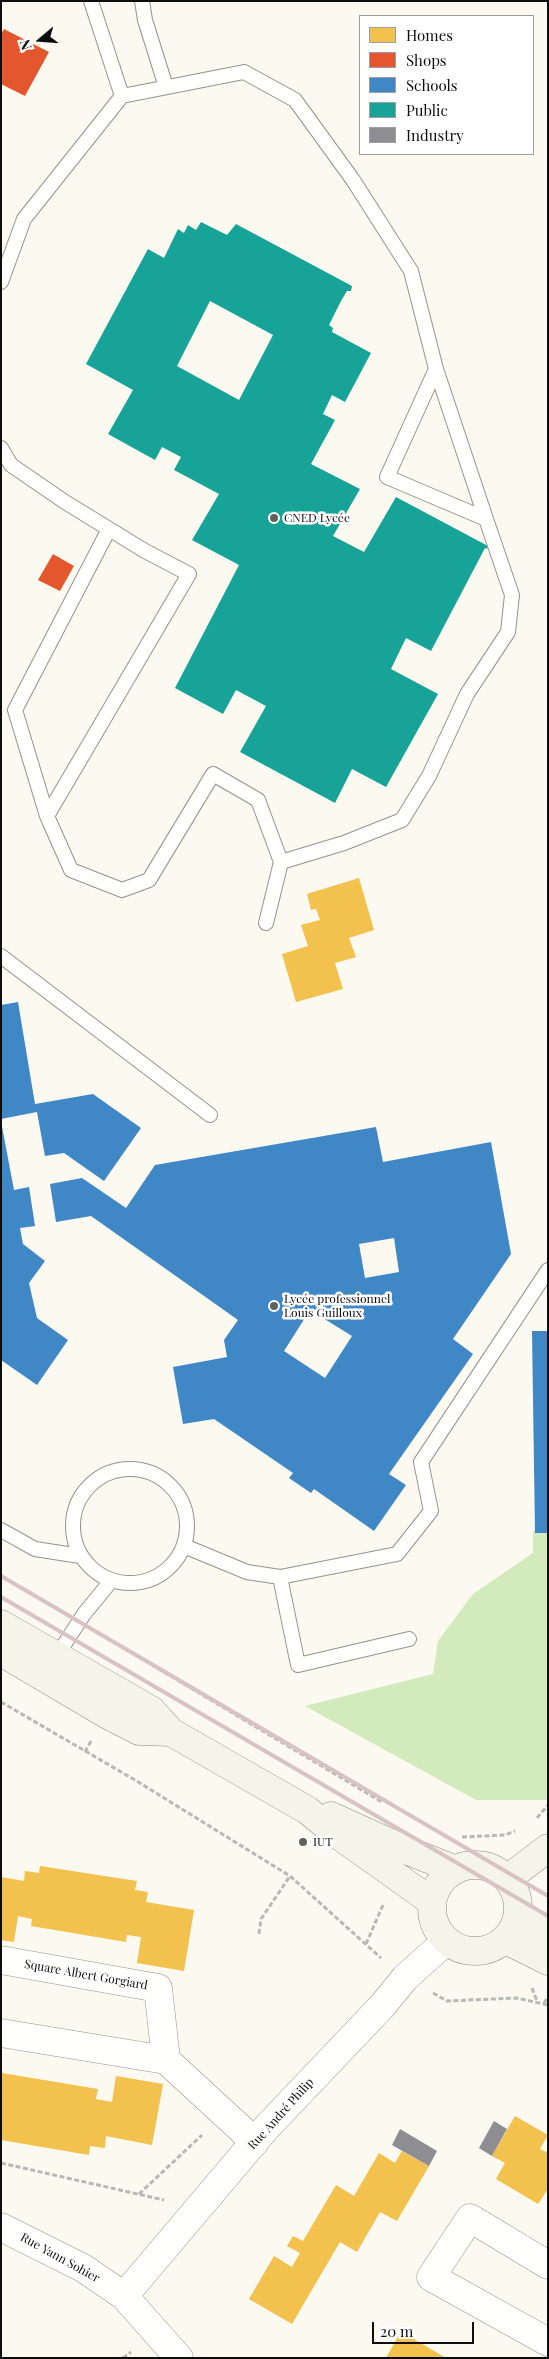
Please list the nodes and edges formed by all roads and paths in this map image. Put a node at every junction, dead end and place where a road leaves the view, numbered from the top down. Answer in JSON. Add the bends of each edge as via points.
{"nodes":[{"id":1,"x":91,"y":1,"type":"edge"},
{"id":2,"x":142,"y":1,"type":"edge"},
{"id":3,"x":166,"y":88,"type":"junction"},
{"id":4,"x":122,"y":96,"type":"junction"},
{"id":5,"x":1,"y":282,"type":"edge"},
{"id":6,"x":436,"y":369,"type":"junction"},
{"id":7,"x":1,"y":448,"type":"edge"},
{"id":8,"x":486,"y":519,"type":"junction"},
{"id":9,"x":109,"y":529,"type":"junction"},
{"id":10,"x":46,"y":816,"type":"junction"},
{"id":11,"x":281,"y":862,"type":"junction"},
{"id":12,"x":266,"y":923,"type":"dead end"},
{"id":13,"x":1,"y":956,"type":"edge"},
{"id":14,"x":210,"y":1115,"type":"dead end"},
{"id":15,"x":548,"y":1270,"type":"edge"},
{"id":16,"x":1,"y":1530,"type":"edge"},
{"id":17,"x":184,"y":1546,"type":"junction"},
{"id":18,"x":80,"y":1556,"type":"junction"},
{"id":19,"x":1,"y":1576,"type":"edge"},
{"id":20,"x":280,"y":1577,"type":"junction"},
{"id":21,"x":111,"y":1581,"type":"junction"},
{"id":22,"x":79,"y":1621,"type":"junction"},
{"id":23,"x":1,"y":1624,"type":"edge"},
{"id":24,"x":409,"y":1639,"type":"dead end"},
{"id":25,"x":1,"y":1652,"type":"edge"},
{"id":26,"x":56,"y":1656,"type":"junction"},
{"id":27,"x":1,"y":1702,"type":"edge"},
{"id":28,"x":171,"y":1732,"type":"junction"},
{"id":29,"x":388,"y":1806,"type":"dead end"},
{"id":30,"x":307,"y":1810,"type":"junction"},
{"id":31,"x":521,"y":1829,"type":"dead end"},
{"id":32,"x":456,"y":1837,"type":"dead end"},
{"id":33,"x":548,"y":1848,"type":"edge"},
{"id":34,"x":456,"y":1870,"type":"junction"},
{"id":35,"x":290,"y":1876,"type":"junction"},
{"id":36,"x":506,"y":1879,"type":"junction"},
{"id":37,"x":430,"y":1902,"type":"junction"},
{"id":38,"x":518,"y":1913,"type":"junction"},
{"id":39,"x":259,"y":1934,"type":"dead end"},
{"id":40,"x":548,"y":1935,"type":"edge"},
{"id":41,"x":506,"y":1940,"type":"junction"},
{"id":42,"x":446,"y":1941,"type":"junction"},
{"id":43,"x":366,"y":1944,"type":"dead end"},
{"id":44,"x":1,"y":1960,"type":"edge"},
{"id":45,"x":548,"y":1961,"type":"edge"},
{"id":46,"x":405,"y":1978,"type":"junction"},
{"id":47,"x":548,"y":1997,"type":"edge"},
{"id":48,"x":546,"y":2004,"type":"edge"},
{"id":49,"x":1,"y":2033,"type":"edge"},
{"id":50,"x":166,"y":2060,"type":"junction"},
{"id":51,"x":224,"y":2114,"type":"junction"},
{"id":52,"x":255,"y":2142,"type":"junction"},
{"id":53,"x":1,"y":2163,"type":"edge"},
{"id":54,"x":138,"y":2194,"type":"junction"},
{"id":55,"x":153,"y":2197,"type":"dead end"},
{"id":56,"x":1,"y":2227,"type":"edge"},
{"id":57,"x":548,"y":2265,"type":"edge"},
{"id":58,"x":124,"y":2296,"type":"junction"},
{"id":59,"x":548,"y":2342,"type":"edge"},
{"id":60,"x":179,"y":2358,"type":"edge"}],
"edges":[{"from":1,"to":4,"type":"lane"},
{"from":2,"to":3,"type":"lane","via":[[144,20]]},
{"from":3,"to":4,"type":"lane"},
{"from":3,"to":6,"type":"lane","via":[[244,72],[295,100],[353,180],[411,271]]},
{"from":4,"to":5,"type":"lane","via":[[24,219]]},
{"from":6,"to":8,"type":"lane"},
{"from":6,"to":8,"type":"lane","via":[[387,477]]},
{"from":7,"to":9,"type":"lane","via":[[11,465]]},
{"from":8,"to":11,"type":"lane","via":[[512,595],[508,632],[467,694],[428,776],[402,820],[344,843]]},
{"from":9,"to":10,"type":"lane","via":[[14,710]]},
{"from":9,"to":10,"type":"lane","via":[[189,574]]},
{"from":10,"to":11,"type":"lane","via":[[71,870],[122,890],[149,880],[213,774],[258,800]]},
{"from":11,"to":12,"type":"lane"},
{"from":13,"to":14,"type":"lane"},
{"from":15,"to":20,"type":"lane","via":[[421,1462],[431,1511],[398,1554]]},
{"from":16,"to":18,"type":"lane","via":[[35,1550]]},
{"from":17,"to":18,"type":"lane","via":[[187,1516],[180,1498],[167,1482],[152,1473],[122,1469],[103,1475],[88,1486],[77,1503],[73,1537]]},
{"from":17,"to":20,"type":"lane","via":[[247,1572]]},
{"from":17,"to":21,"type":"lane","via":[[170,1568],[153,1579],[130,1584]]},
{"from":18,"to":21,"type":"lane","via":[[96,1573]]},
{"from":19,"to":22,"type":"path"},
{"from":20,"to":24,"type":"lane","via":[[298,1665]]},
{"from":21,"to":22,"type":"lane"},
{"from":22,"to":26,"type":"lane"},
{"from":22,"to":29,"type":"path"},
{"from":23,"to":26,"type":"main road"},
{"from":25,"to":28,"type":"main road","via":[[139,1731]]},
{"from":26,"to":28,"type":"main road","via":[[151,1710]]},
{"from":27,"to":35,"type":"path"},
{"from":28,"to":30,"type":"main road"},
{"from":30,"to":34,"type":"main road","via":[[339,1818]]},
{"from":30,"to":37,"type":"main road"},
{"from":31,"to":32,"type":"path","via":[[505,1835]]},
{"from":33,"to":36,"type":"main road"},
{"from":34,"to":36,"type":"main road","via":[[482,1866],[495,1870]]},
{"from":34,"to":37,"type":"main road","via":[[440,1882]]},
{"from":35,"to":39,"type":"path","via":[[261,1919]]},
{"from":35,"to":43,"type":"path"},
{"from":36,"to":38,"type":"main road","via":[[516,1898]]},
{"from":37,"to":42,"type":"main road","via":[[434,1924]]},
{"from":38,"to":40,"type":"main road"},
{"from":38,"to":41,"type":"main road"},
{"from":41,"to":42,"type":"main road","via":[[473,1952],[454,1947]]},
{"from":41,"to":45,"type":"main road"},
{"from":42,"to":46,"type":"street","name":"Rue André Philip"},
{"from":44,"to":50,"type":"street","name":"Square Albert Gorgiard","via":[[158,1988]]},
{"from":46,"to":48,"type":"path","via":[[447,2001],[517,1998]]},
{"from":46,"to":52,"type":"street","name":"Rue André Philip"},
{"from":47,"to":48,"type":"path"},
{"from":49,"to":50,"type":"street"},
{"from":50,"to":51,"type":"street"},
{"from":51,"to":52,"type":"street"},
{"from":51,"to":54,"type":"path"},
{"from":52,"to":58,"type":"street","name":"Rue André Philip"},
{"from":53,"to":54,"type":"path"},
{"from":54,"to":55,"type":"path"},
{"from":56,"to":58,"type":"street","name":"Rue Yann Sohier","via":[[82,2268]]},
{"from":57,"to":59,"type":"street","via":[[470,2218],[431,2277]]},
{"from":58,"to":60,"type":"street","name":"Rue Yann Sohier"}]}
